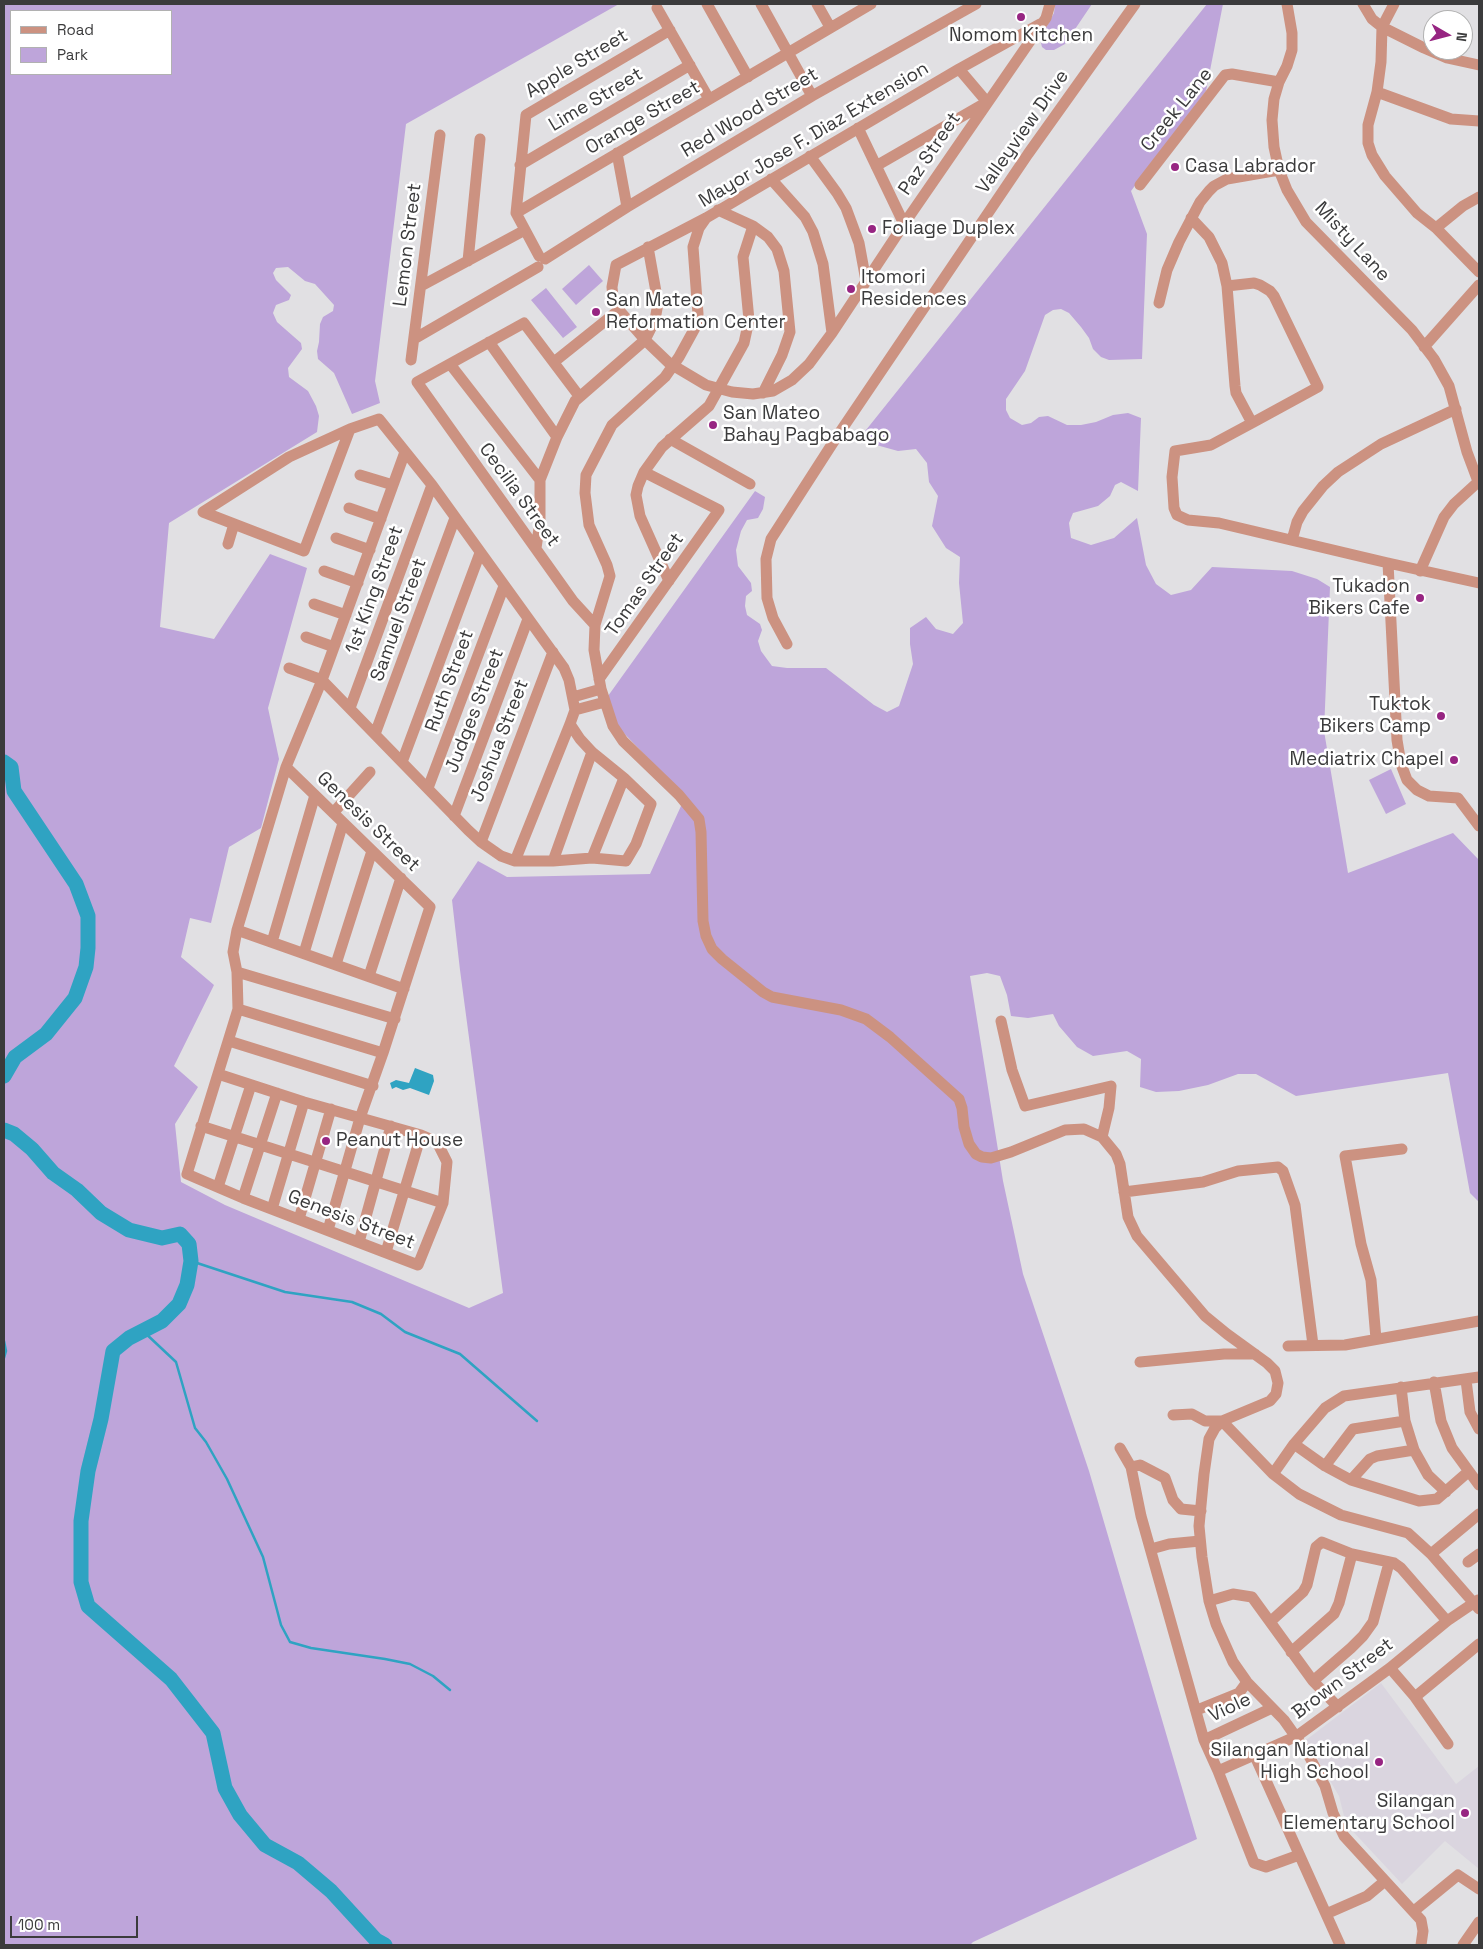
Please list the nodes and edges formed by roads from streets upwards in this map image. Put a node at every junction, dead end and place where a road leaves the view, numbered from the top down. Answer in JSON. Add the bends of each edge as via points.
{"nodes":[{"id":1,"x":707,"y":4,"type":"edge"},
{"id":2,"x":761,"y":4,"type":"edge"},
{"id":3,"x":817,"y":4,"type":"edge"},
{"id":4,"x":871,"y":4,"type":"edge"},
{"id":5,"x":976,"y":4,"type":"edge"},
{"id":6,"x":1050,"y":4,"type":"edge"},
{"id":7,"x":1135,"y":4,"type":"edge"},
{"id":8,"x":1287,"y":4,"type":"edge"},
{"id":9,"x":1363,"y":4,"type":"edge"},
{"id":10,"x":1394,"y":4,"type":"edge"},
{"id":11,"x":657,"y":8,"type":"dead end"},
{"id":12,"x":1042,"y":22,"type":"junction"},
{"id":13,"x":830,"y":27,"type":"junction"},
{"id":14,"x":1382,"y":27,"type":"junction"},
{"id":15,"x":670,"y":30,"type":"junction"},
{"id":16,"x":789,"y":53,"type":"junction"},
{"id":17,"x":690,"y":65,"type":"junction"},
{"id":18,"x":1479,"y":65,"type":"edge"},
{"id":19,"x":959,"y":69,"type":"junction"},
{"id":20,"x":748,"y":77,"type":"junction"},
{"id":21,"x":1279,"y":82,"type":"junction"},
{"id":22,"x":1377,"y":92,"type":"junction"},
{"id":23,"x":812,"y":96,"type":"junction"},
{"id":24,"x":709,"y":99,"type":"junction"},
{"id":25,"x":986,"y":102,"type":"junction"},
{"id":26,"x":1479,"y":121,"type":"edge"},
{"id":27,"x":858,"y":128,"type":"junction"},
{"id":28,"x":440,"y":135,"type":"dead end"},
{"id":29,"x":480,"y":139,"type":"dead end"},
{"id":30,"x":617,"y":153,"type":"junction"},
{"id":31,"x":810,"y":156,"type":"junction"},
{"id":32,"x":520,"y":166,"type":"junction"},
{"id":33,"x":876,"y":166,"type":"junction"},
{"id":34,"x":1279,"y":170,"type":"junction"},
{"id":35,"x":771,"y":179,"type":"junction"},
{"id":36,"x":1140,"y":185,"type":"dead end"},
{"id":37,"x":1479,"y":197,"type":"edge"},
{"id":38,"x":627,"y":207,"type":"junction"},
{"id":39,"x":718,"y":210,"type":"junction"},
{"id":40,"x":516,"y":213,"type":"junction"},
{"id":41,"x":706,"y":218,"type":"junction"},
{"id":42,"x":1191,"y":218,"type":"junction"},
{"id":43,"x":904,"y":224,"type":"junction"},
{"id":44,"x":753,"y":226,"type":"junction"},
{"id":45,"x":1436,"y":228,"type":"junction"},
{"id":46,"x":524,"y":230,"type":"junction"},
{"id":47,"x":648,"y":247,"type":"junction"},
{"id":48,"x":468,"y":261,"type":"junction"},
{"id":49,"x":541,"y":261,"type":"junction"},
{"id":50,"x":1479,"y":272,"type":"edge"},
{"id":51,"x":866,"y":281,"type":"junction"},
{"id":52,"x":1479,"y":285,"type":"edge"},
{"id":53,"x":421,"y":286,"type":"junction"},
{"id":54,"x":1226,"y":286,"type":"junction"},
{"id":55,"x":1159,"y":303,"type":"dead end"},
{"id":56,"x":619,"y":310,"type":"junction"},
{"id":57,"x":832,"y":333,"type":"junction"},
{"id":58,"x":414,"y":339,"type":"junction"},
{"id":59,"x":645,"y":340,"type":"junction"},
{"id":60,"x":489,"y":342,"type":"junction"},
{"id":61,"x":1424,"y":346,"type":"junction"},
{"id":62,"x":411,"y":360,"type":"dead end"},
{"id":63,"x":554,"y":362,"type":"junction"},
{"id":64,"x":450,"y":364,"type":"junction"},
{"id":65,"x":674,"y":366,"type":"junction"},
{"id":66,"x":719,"y":390,"type":"junction"},
{"id":67,"x":763,"y":393,"type":"junction"},
{"id":68,"x":579,"y":396,"type":"junction"},
{"id":69,"x":1456,"y":410,"type":"junction"},
{"id":70,"x":1252,"y":423,"type":"junction"},
{"id":71,"x":350,"y":429,"type":"junction"},
{"id":72,"x":557,"y":437,"type":"junction"},
{"id":73,"x":670,"y":439,"type":"junction"},
{"id":74,"x":405,"y":452,"type":"junction"},
{"id":75,"x":644,"y":472,"type":"junction"},
{"id":76,"x":360,"y":475,"type":"dead end"},
{"id":77,"x":540,"y":480,"type":"junction"},
{"id":78,"x":1479,"y":483,"type":"edge"},
{"id":79,"x":750,"y":484,"type":"dead end"},
{"id":80,"x":393,"y":485,"type":"junction"},
{"id":81,"x":432,"y":485,"type":"junction"},
{"id":82,"x":348,"y":508,"type":"dead end"},
{"id":83,"x":455,"y":518,"type":"junction"},
{"id":84,"x":381,"y":519,"type":"junction"},
{"id":85,"x":234,"y":524,"type":"junction"},
{"id":86,"x":336,"y":538,"type":"dead end"},
{"id":87,"x":1292,"y":540,"type":"junction"},
{"id":88,"x":228,"y":544,"type":"dead end"},
{"id":89,"x":536,"y":548,"type":"junction"},
{"id":90,"x":370,"y":550,"type":"junction"},
{"id":91,"x":480,"y":553,"type":"junction"},
{"id":92,"x":1388,"y":563,"type":"junction"},
{"id":93,"x":324,"y":571,"type":"dead end"},
{"id":94,"x":1420,"y":571,"type":"junction"},
{"id":95,"x":669,"y":581,"type":"junction"},
{"id":96,"x":358,"y":583,"type":"junction"},
{"id":97,"x":1479,"y":583,"type":"edge"},
{"id":98,"x":504,"y":586,"type":"junction"},
{"id":99,"x":314,"y":604,"type":"dead end"},
{"id":100,"x":346,"y":614,"type":"junction"},
{"id":101,"x":528,"y":619,"type":"junction"},
{"id":102,"x":595,"y":625,"type":"junction"},
{"id":103,"x":306,"y":637,"type":"dead end"},
{"id":104,"x":788,"y":644,"type":"dead end"},
{"id":105,"x":334,"y":647,"type":"junction"},
{"id":106,"x":553,"y":652,"type":"junction"},
{"id":107,"x":289,"y":668,"type":"dead end"},
{"id":108,"x":322,"y":680,"type":"junction"},
{"id":109,"x":600,"y":684,"type":"junction"},
{"id":110,"x":573,"y":697,"type":"junction"},
{"id":111,"x":605,"y":702,"type":"junction"},
{"id":112,"x":350,"y":708,"type":"junction"},
{"id":113,"x":575,"y":710,"type":"junction"},
{"id":114,"x":570,"y":724,"type":"junction"},
{"id":115,"x":376,"y":734,"type":"junction"},
{"id":116,"x":592,"y":752,"type":"junction"},
{"id":117,"x":402,"y":762,"type":"junction"},
{"id":118,"x":286,"y":767,"type":"junction"},
{"id":119,"x":370,"y":772,"type":"dead end"},
{"id":120,"x":624,"y":778,"type":"junction"},
{"id":121,"x":428,"y":788,"type":"junction"},
{"id":122,"x":315,"y":795,"type":"junction"},
{"id":123,"x":333,"y":813,"type":"junction"},
{"id":124,"x":454,"y":816,"type":"junction"},
{"id":125,"x":343,"y":822,"type":"junction"},
{"id":126,"x":1479,"y":826,"type":"edge"},
{"id":127,"x":481,"y":842,"type":"junction"},
{"id":128,"x":372,"y":851,"type":"junction"},
{"id":129,"x":592,"y":858,"type":"junction"},
{"id":130,"x":515,"y":861,"type":"junction"},
{"id":131,"x":553,"y":861,"type":"junction"},
{"id":132,"x":400,"y":878,"type":"junction"},
{"id":133,"x":237,"y":930,"type":"junction"},
{"id":134,"x":272,"y":942,"type":"junction"},
{"id":135,"x":304,"y":953,"type":"junction"},
{"id":136,"x":336,"y":964,"type":"junction"},
{"id":137,"x":237,"y":972,"type":"junction"},
{"id":138,"x":369,"y":976,"type":"junction"},
{"id":139,"x":404,"y":989,"type":"junction"},
{"id":140,"x":238,"y":1009,"type":"junction"},
{"id":141,"x":394,"y":1019,"type":"junction"},
{"id":142,"x":1001,"y":1020,"type":"dead end"},
{"id":143,"x":229,"y":1041,"type":"junction"},
{"id":144,"x":383,"y":1053,"type":"junction"},
{"id":145,"x":218,"y":1074,"type":"junction"},
{"id":146,"x":251,"y":1085,"type":"junction"},
{"id":147,"x":372,"y":1086,"type":"junction"},
{"id":148,"x":278,"y":1093,"type":"junction"},
{"id":149,"x":304,"y":1102,"type":"junction"},
{"id":150,"x":331,"y":1109,"type":"junction"},
{"id":151,"x":360,"y":1118,"type":"junction"},
{"id":152,"x":201,"y":1126,"type":"junction"},
{"id":153,"x":391,"y":1126,"type":"junction"},
{"id":154,"x":421,"y":1135,"type":"junction"},
{"id":155,"x":234,"y":1137,"type":"junction"},
{"id":156,"x":1102,"y":1137,"type":"junction"},
{"id":157,"x":260,"y":1145,"type":"junction"},
{"id":158,"x":1402,"y":1149,"type":"dead end"},
{"id":159,"x":289,"y":1154,"type":"junction"},
{"id":160,"x":316,"y":1163,"type":"junction"},
{"id":161,"x":344,"y":1172,"type":"junction"},
{"id":162,"x":375,"y":1182,"type":"junction"},
{"id":163,"x":218,"y":1187,"type":"junction"},
{"id":164,"x":404,"y":1191,"type":"junction"},
{"id":165,"x":1124,"y":1192,"type":"junction"},
{"id":166,"x":243,"y":1198,"type":"junction"},
{"id":167,"x":443,"y":1204,"type":"junction"},
{"id":168,"x":272,"y":1209,"type":"junction"},
{"id":169,"x":299,"y":1219,"type":"junction"},
{"id":170,"x":328,"y":1230,"type":"junction"},
{"id":171,"x":359,"y":1242,"type":"junction"},
{"id":172,"x":386,"y":1252,"type":"junction"},
{"id":173,"x":1479,"y":1321,"type":"edge"},
{"id":174,"x":1376,"y":1339,"type":"junction"},
{"id":175,"x":1313,"y":1345,"type":"junction"},
{"id":176,"x":1288,"y":1346,"type":"dead end"},
{"id":177,"x":1255,"y":1354,"type":"junction"},
{"id":178,"x":1140,"y":1362,"type":"dead end"},
{"id":179,"x":1479,"y":1378,"type":"edge"},
{"id":180,"x":1466,"y":1380,"type":"junction"},
{"id":181,"x":1434,"y":1382,"type":"junction"},
{"id":182,"x":1401,"y":1388,"type":"junction"},
{"id":183,"x":1173,"y":1415,"type":"dead end"},
{"id":184,"x":1222,"y":1421,"type":"junction"},
{"id":185,"x":1405,"y":1421,"type":"junction"},
{"id":186,"x":1479,"y":1429,"type":"edge"},
{"id":187,"x":1294,"y":1444,"type":"junction"},
{"id":188,"x":1120,"y":1448,"type":"dead end"},
{"id":189,"x":1414,"y":1450,"type":"junction"},
{"id":190,"x":1131,"y":1466,"type":"junction"},
{"id":191,"x":1325,"y":1466,"type":"junction"},
{"id":192,"x":1468,"y":1472,"type":"junction"},
{"id":193,"x":1273,"y":1474,"type":"junction"},
{"id":194,"x":1351,"y":1480,"type":"junction"},
{"id":195,"x":1479,"y":1484,"type":"edge"},
{"id":196,"x":1446,"y":1492,"type":"junction"},
{"id":197,"x":1201,"y":1512,"type":"junction"},
{"id":198,"x":1479,"y":1514,"type":"edge"},
{"id":199,"x":1200,"y":1541,"type":"junction"},
{"id":200,"x":1151,"y":1549,"type":"junction"},
{"id":201,"x":1352,"y":1554,"type":"junction"},
{"id":202,"x":1430,"y":1554,"type":"junction"},
{"id":203,"x":1479,"y":1554,"type":"edge"},
{"id":204,"x":1468,"y":1562,"type":"dead end"},
{"id":205,"x":1388,"y":1563,"type":"junction"},
{"id":206,"x":1210,"y":1601,"type":"junction"},
{"id":207,"x":1477,"y":1604,"type":"edge"},
{"id":208,"x":1271,"y":1621,"type":"junction"},
{"id":209,"x":1447,"y":1621,"type":"junction"},
{"id":210,"x":1479,"y":1644,"type":"edge"},
{"id":211,"x":1291,"y":1652,"type":"junction"},
{"id":212,"x":1390,"y":1668,"type":"junction"},
{"id":213,"x":1312,"y":1681,"type":"junction"},
{"id":214,"x":1247,"y":1682,"type":"junction"},
{"id":215,"x":1415,"y":1697,"type":"junction"},
{"id":216,"x":1338,"y":1707,"type":"junction"},
{"id":217,"x":1272,"y":1708,"type":"junction"},
{"id":218,"x":1197,"y":1710,"type":"junction"},
{"id":219,"x":1297,"y":1736,"type":"junction"},
{"id":220,"x":1204,"y":1740,"type":"junction"},
{"id":221,"x":1448,"y":1744,"type":"dead end"},
{"id":222,"x":1254,"y":1754,"type":"junction"},
{"id":223,"x":1218,"y":1771,"type":"junction"},
{"id":224,"x":1299,"y":1855,"type":"junction"},
{"id":225,"x":1384,"y":1881,"type":"junction"},
{"id":226,"x":1479,"y":1889,"type":"edge"},
{"id":227,"x":1414,"y":1912,"type":"junction"},
{"id":228,"x":1326,"y":1914,"type":"junction"},
{"id":229,"x":1479,"y":1922,"type":"edge"},
{"id":230,"x":1425,"y":1943,"type":"edge"},
{"id":231,"x":1340,"y":1945,"type":"edge"},
{"id":232,"x":1463,"y":1945,"type":"edge"}],
"edges":[{"from":1,"to":20,"type":"street"},
{"from":2,"to":16,"type":"street"},
{"from":3,"to":13,"type":"street"},
{"from":4,"to":13,"type":"street","name":"Orange Street"},
{"from":5,"to":23,"type":"street","name":"Red Wood Street"},
{"from":6,"to":12,"type":"street"},
{"from":7,"to":104,"type":"street","name":"Valleyview Drive","via":[[1028,154],[771,539],[766,559],[767,598]]},
{"from":8,"to":21,"type":"street","name":"Misty Lane","via":[[1292,50]]},
{"from":9,"to":14,"type":"street","via":[[1372,19]]},
{"from":10,"to":14,"type":"street"},
{"from":11,"to":15,"type":"street"},
{"from":12,"to":19,"type":"street","name":"Mayor Jose F. Diaz Extension"},
{"from":12,"to":25,"type":"street","name":"Paz Street"},
{"from":13,"to":16,"type":"street","name":"Orange Street"},
{"from":14,"to":18,"type":"street","via":[[1447,58]]},
{"from":14,"to":22,"type":"street"},
{"from":15,"to":17,"type":"street"},
{"from":15,"to":32,"type":"street","name":"Apple Street","via":[[526,115]]},
{"from":16,"to":20,"type":"street","name":"Orange Street"},
{"from":16,"to":23,"type":"street"},
{"from":17,"to":24,"type":"street"},
{"from":17,"to":32,"type":"street","name":"Lime Street"},
{"from":19,"to":25,"type":"street"},
{"from":19,"to":27,"type":"street","name":"Mayor Jose F. Diaz Extension"},
{"from":20,"to":24,"type":"street","name":"Orange Street"},
{"from":21,"to":34,"type":"street","name":"Misty Lane","via":[[1272,120]]},
{"from":21,"to":36,"type":"street","name":"Creek Lane","via":[[1225,75]]},
{"from":22,"to":26,"type":"street","via":[[1451,119]]},
{"from":22,"to":45,"type":"street","via":[[1367,133],[1372,154],[1385,176]]},
{"from":23,"to":38,"type":"street","name":"Red Wood Street"},
{"from":24,"to":30,"type":"street","name":"Orange Street"},
{"from":25,"to":33,"type":"street"},
{"from":25,"to":43,"type":"street","name":"Paz Street"},
{"from":27,"to":31,"type":"street","name":"Mayor Jose F. Diaz Extension"},
{"from":27,"to":33,"type":"street"},
{"from":28,"to":53,"type":"street","name":"Lemon Street"},
{"from":29,"to":48,"type":"street"},
{"from":30,"to":38,"type":"street"},
{"from":30,"to":40,"type":"street","name":"Orange Street"},
{"from":31,"to":35,"type":"street","name":"Mayor Jose F. Diaz Extension"},
{"from":31,"to":51,"type":"street","via":[[838,193],[850,216],[863,254]]},
{"from":32,"to":40,"type":"street","name":"Apple Street"},
{"from":33,"to":43,"type":"street"},
{"from":34,"to":42,"type":"street","via":[[1219,183],[1200,202]]},
{"from":34,"to":61,"type":"street","name":"Misty Lane","via":[[1306,222]]},
{"from":35,"to":39,"type":"street","name":"Mayor Jose F. Diaz Extension"},
{"from":35,"to":57,"type":"street","via":[[805,217],[813,232],[823,264]]},
{"from":37,"to":45,"type":"street","via":[[1462,206]]},
{"from":38,"to":49,"type":"street","name":"Red Wood Street"},
{"from":39,"to":41,"type":"street","name":"Mayor Jose F. Diaz Extension"},
{"from":39,"to":44,"type":"street"},
{"from":40,"to":46,"type":"street"},
{"from":41,"to":47,"type":"street"},
{"from":41,"to":65,"type":"street","name":"Mayor Jose F. Diaz Extension","via":[[693,247],[698,320]]},
{"from":42,"to":54,"type":"street","via":[[1216,249]]},
{"from":42,"to":55,"type":"street","via":[[1167,270]]},
{"from":43,"to":51,"type":"street","name":"Paz Street"},
{"from":44,"to":66,"type":"street","via":[[743,257],[748,328],[744,343]]},
{"from":44,"to":67,"type":"street","via":[[768,237],[780,255],[790,321],[790,332],[782,355]]},
{"from":45,"to":50,"type":"street"},
{"from":46,"to":48,"type":"street"},
{"from":46,"to":49,"type":"street"},
{"from":47,"to":56,"type":"street","via":[[616,265],[612,287]]},
{"from":47,"to":59,"type":"street","via":[[658,304],[657,315]]},
{"from":48,"to":53,"type":"street"},
{"from":49,"to":58,"type":"street","name":"Red Wood Street"},
{"from":51,"to":57,"type":"street","name":"Paz Street"},
{"from":52,"to":61,"type":"street"},
{"from":53,"to":58,"type":"street","name":"Lemon Street"},
{"from":54,"to":70,"type":"street","via":[[1235,386]]},
{"from":54,"to":70,"type":"street","via":[[1254,283],[1270,291],[1318,387]]},
{"from":56,"to":59,"type":"street","name":"Paz Street"},
{"from":56,"to":63,"type":"street"},
{"from":57,"to":67,"type":"street","name":"Paz Street","via":[[801,372],[782,386]]},
{"from":58,"to":62,"type":"street","name":"Lemon Street"},
{"from":59,"to":65,"type":"street","name":"Paz Street"},
{"from":59,"to":68,"type":"street"},
{"from":60,"to":63,"type":"street","via":[[524,323]]},
{"from":60,"to":64,"type":"street"},
{"from":60,"to":72,"type":"street"},
{"from":61,"to":69,"type":"street","name":"Misty Lane","via":[[1449,386]]},
{"from":63,"to":68,"type":"street"},
{"from":64,"to":77,"type":"street"},
{"from":64,"to":89,"type":"street","name":"Cecilia Street","via":[[417,382]]},
{"from":65,"to":66,"type":"street","name":"Paz Street"},
{"from":65,"to":102,"type":"street","name":"Mayor Jose F. Diaz Extension","via":[[612,425],[586,475],[589,525],[610,576]]},
{"from":66,"to":67,"type":"street","name":"Paz Street"},
{"from":66,"to":73,"type":"street","via":[[703,413]]},
{"from":68,"to":72,"type":"street"},
{"from":69,"to":78,"type":"street","name":"Misty Lane"},
{"from":69,"to":87,"type":"street","via":[[1381,444],[1338,472],[1303,511]]},
{"from":70,"to":87,"type":"street","via":[[1211,444],[1175,451],[1172,477],[1174,508],[1177,515],[1188,520],[1207,520]]},
{"from":71,"to":74,"type":"street","via":[[379,419]]},
{"from":71,"to":85,"type":"street","via":[[288,457],[203,512]]},
{"from":71,"to":85,"type":"street","via":[[304,551]]},
{"from":72,"to":77,"type":"street"},
{"from":73,"to":75,"type":"street"},
{"from":73,"to":79,"type":"street"},
{"from":74,"to":80,"type":"street","name":"Genesis Street"},
{"from":74,"to":81,"type":"street"},
{"from":75,"to":95,"type":"street","via":[[638,486],[637,504]]},
{"from":75,"to":95,"type":"street","name":"Tomas Street","via":[[719,510]]},
{"from":76,"to":80,"type":"street"},
{"from":77,"to":89,"type":"street"},
{"from":78,"to":94,"type":"street","via":[[1444,517]]},
{"from":80,"to":84,"type":"street","name":"Genesis Street"},
{"from":81,"to":83,"type":"street"},
{"from":81,"to":112,"type":"street","name":"1st King Street"},
{"from":82,"to":84,"type":"street"},
{"from":83,"to":91,"type":"street"},
{"from":83,"to":115,"type":"street","name":"Samuel Street"},
{"from":84,"to":90,"type":"street","name":"Genesis Street"},
{"from":85,"to":88,"type":"street"},
{"from":86,"to":90,"type":"street"},
{"from":87,"to":92,"type":"street"},
{"from":89,"to":102,"type":"street","name":"Cecilia Street","via":[[573,601]]},
{"from":90,"to":96,"type":"street","name":"Genesis Street"},
{"from":91,"to":98,"type":"street"},
{"from":91,"to":117,"type":"street"},
{"from":92,"to":94,"type":"street"},
{"from":92,"to":126,"type":"street","via":[[1402,764],[1410,784],[1421,793],[1458,798]]},
{"from":93,"to":96,"type":"street"},
{"from":94,"to":97,"type":"street"},
{"from":95,"to":109,"type":"street","name":"Tomas Street"},
{"from":96,"to":100,"type":"street","name":"Genesis Street"},
{"from":98,"to":101,"type":"street"},
{"from":98,"to":121,"type":"street","name":"Ruth Street"},
{"from":99,"to":100,"type":"street"},
{"from":100,"to":105,"type":"street","name":"Genesis Street"},
{"from":101,"to":106,"type":"street"},
{"from":101,"to":124,"type":"street","name":"Judges Street"},
{"from":102,"to":109,"type":"street","name":"Mayor Jose F. Diaz Extension","via":[[594,650]]},
{"from":103,"to":105,"type":"street"},
{"from":105,"to":108,"type":"street","name":"Genesis Street"},
{"from":106,"to":110,"type":"street","via":[[564,668]]},
{"from":106,"to":127,"type":"street","name":"Joshua Street"},
{"from":107,"to":108,"type":"street"},
{"from":108,"to":112,"type":"street"},
{"from":108,"to":118,"type":"street","name":"Genesis Street"},
{"from":109,"to":110,"type":"street"},
{"from":109,"to":111,"type":"street","name":"Mayor Jose F. Diaz Extension"},
{"from":110,"to":113,"type":"street"},
{"from":111,"to":113,"type":"street"},
{"from":111,"to":156,"type":"street","name":"Mayor Jose F. Diaz Extension","via":[[618,734],[699,819],[703,921],[712,949],[722,959],[772,997],[841,1010],[866,1020],[890,1037],[959,1099],[969,1144],[982,1157],[1000,1156],[1054,1133],[1075,1128]]},
{"from":112,"to":115,"type":"street"},
{"from":113,"to":114,"type":"street"},
{"from":114,"to":116,"type":"street"},
{"from":114,"to":130,"type":"street"},
{"from":115,"to":117,"type":"street"},
{"from":116,"to":120,"type":"street"},
{"from":116,"to":131,"type":"street"},
{"from":117,"to":121,"type":"street"},
{"from":118,"to":122,"type":"street","name":"Genesis Street"},
{"from":118,"to":133,"type":"street","name":"Genesis Street"},
{"from":119,"to":123,"type":"street"},
{"from":120,"to":129,"type":"street"},
{"from":120,"to":129,"type":"street","via":[[651,804],[636,844],[626,861]]},
{"from":121,"to":124,"type":"street"},
{"from":122,"to":123,"type":"street","name":"Genesis Street"},
{"from":122,"to":134,"type":"street"},
{"from":123,"to":125,"type":"street","name":"Genesis Street"},
{"from":124,"to":127,"type":"street"},
{"from":125,"to":128,"type":"street","name":"Genesis Street"},
{"from":125,"to":135,"type":"street"},
{"from":127,"to":130,"type":"street"},
{"from":128,"to":132,"type":"street","name":"Genesis Street"},
{"from":128,"to":136,"type":"street"},
{"from":129,"to":131,"type":"street"},
{"from":130,"to":131,"type":"street"},
{"from":132,"to":138,"type":"street"},
{"from":132,"to":139,"type":"street","name":"Genesis Street","via":[[430,907]]},
{"from":133,"to":134,"type":"street"},
{"from":133,"to":137,"type":"street","name":"Genesis Street","via":[[233,952]]},
{"from":134,"to":135,"type":"street"},
{"from":135,"to":136,"type":"street"},
{"from":136,"to":138,"type":"street"},
{"from":137,"to":140,"type":"street","name":"Genesis Street"},
{"from":137,"to":141,"type":"street"},
{"from":138,"to":139,"type":"street"},
{"from":139,"to":141,"type":"street","name":"Genesis Street"},
{"from":140,"to":143,"type":"street","name":"Genesis Street"},
{"from":140,"to":144,"type":"street"},
{"from":141,"to":144,"type":"street","name":"Genesis Street"},
{"from":142,"to":156,"type":"street","via":[[1012,1070],[1025,1106],[1110,1086]]},
{"from":143,"to":145,"type":"street","name":"Genesis Street"},
{"from":143,"to":147,"type":"street"},
{"from":144,"to":147,"type":"street","name":"Genesis Street"},
{"from":145,"to":146,"type":"street"},
{"from":145,"to":152,"type":"street","name":"Genesis Street"},
{"from":146,"to":148,"type":"street"},
{"from":146,"to":155,"type":"street"},
{"from":147,"to":151,"type":"street","name":"Genesis Street"},
{"from":148,"to":149,"type":"street"},
{"from":148,"to":157,"type":"street"},
{"from":149,"to":150,"type":"street"},
{"from":149,"to":159,"type":"street"},
{"from":150,"to":151,"type":"street"},
{"from":150,"to":160,"type":"street"},
{"from":151,"to":153,"type":"street","name":"Genesis Street"},
{"from":151,"to":161,"type":"street"},
{"from":152,"to":155,"type":"street"},
{"from":152,"to":163,"type":"street","name":"Genesis Street","via":[[187,1174]]},
{"from":153,"to":154,"type":"street","name":"Genesis Street"},
{"from":153,"to":162,"type":"street"},
{"from":154,"to":164,"type":"street"},
{"from":154,"to":167,"type":"street","name":"Genesis Street","via":[[435,1141],[446,1156]]},
{"from":155,"to":157,"type":"street"},
{"from":155,"to":163,"type":"street"},
{"from":156,"to":165,"type":"street","via":[[1120,1164]]},
{"from":157,"to":159,"type":"street"},
{"from":157,"to":166,"type":"street"},
{"from":158,"to":174,"type":"street","via":[[1345,1156],[1371,1280]]},
{"from":159,"to":160,"type":"street"},
{"from":159,"to":168,"type":"street"},
{"from":160,"to":161,"type":"street"},
{"from":160,"to":169,"type":"street"},
{"from":161,"to":162,"type":"street"},
{"from":161,"to":170,"type":"street"},
{"from":162,"to":164,"type":"street"},
{"from":162,"to":171,"type":"street"},
{"from":163,"to":166,"type":"street","name":"Genesis Street"},
{"from":164,"to":167,"type":"street"},
{"from":164,"to":172,"type":"street"},
{"from":165,"to":175,"type":"street","via":[[1203,1182],[1236,1171],[1278,1166],[1283,1170],[1295,1205]]},
{"from":165,"to":177,"type":"street","via":[[1132,1227],[1147,1249],[1205,1316]]},
{"from":166,"to":168,"type":"street","name":"Genesis Street"},
{"from":167,"to":172,"type":"street","name":"Genesis Street","via":[[418,1265]]},
{"from":168,"to":169,"type":"street","name":"Genesis Street"},
{"from":169,"to":170,"type":"street","name":"Genesis Street"},
{"from":170,"to":171,"type":"street","name":"Genesis Street"},
{"from":171,"to":172,"type":"street","name":"Genesis Street"},
{"from":173,"to":174,"type":"street"},
{"from":174,"to":175,"type":"street","via":[[1344,1345]]},
{"from":175,"to":176,"type":"street"},
{"from":177,"to":178,"type":"street"},
{"from":177,"to":184,"type":"street","via":[[1275,1371],[1276,1394],[1260,1406]]},
{"from":179,"to":180,"type":"street"},
{"from":180,"to":181,"type":"street"},
{"from":180,"to":186,"type":"street","via":[[1470,1412]]},
{"from":181,"to":182,"type":"street"},
{"from":181,"to":192,"type":"street","via":[[1440,1421]]},
{"from":182,"to":185,"type":"street"},
{"from":182,"to":187,"type":"street","via":[[1344,1396],[1325,1408]]},
{"from":183,"to":184,"type":"street","via":[[1192,1414],[1205,1421]]},
{"from":184,"to":193,"type":"street"},
{"from":184,"to":197,"type":"street","via":[[1210,1439]]},
{"from":185,"to":189,"type":"street"},
{"from":185,"to":191,"type":"street","via":[[1353,1429]]},
{"from":187,"to":191,"type":"street"},
{"from":187,"to":193,"type":"street"},
{"from":188,"to":190,"type":"street"},
{"from":189,"to":194,"type":"street","via":[[1370,1459]]},
{"from":189,"to":196,"type":"street","via":[[1428,1475]]},
{"from":190,"to":197,"type":"street","via":[[1140,1465],[1165,1478],[1173,1500],[1181,1508]]},
{"from":190,"to":200,"type":"street"},
{"from":191,"to":194,"type":"street"},
{"from":192,"to":195,"type":"street"},
{"from":192,"to":196,"type":"street"},
{"from":193,"to":202,"type":"street","via":[[1299,1494],[1341,1515],[1408,1533]]},
{"from":194,"to":196,"type":"street","via":[[1419,1501],[1437,1499]]},
{"from":197,"to":199,"type":"street"},
{"from":198,"to":202,"type":"street"},
{"from":199,"to":200,"type":"street"},
{"from":199,"to":206,"type":"street"},
{"from":200,"to":218,"type":"street"},
{"from":201,"to":205,"type":"street"},
{"from":201,"to":208,"type":"street","via":[[1318,1543],[1303,1592]]},
{"from":201,"to":211,"type":"street","via":[[1334,1614]]},
{"from":202,"to":207,"type":"street"},
{"from":203,"to":204,"type":"street"},
{"from":205,"to":209,"type":"street","via":[[1402,1568]]},
{"from":205,"to":213,"type":"street","via":[[1373,1622],[1351,1648]]},
{"from":206,"to":208,"type":"street","via":[[1233,1594],[1252,1597]]},
{"from":206,"to":214,"type":"street","via":[[1223,1642]]},
{"from":207,"to":209,"type":"street","name":"Brown Street"},
{"from":208,"to":211,"type":"street"},
{"from":209,"to":212,"type":"street","name":"Brown Street"},
{"from":210,"to":215,"type":"street"},
{"from":211,"to":213,"type":"street"},
{"from":212,"to":215,"type":"street"},
{"from":212,"to":216,"type":"street","name":"Brown Street"},
{"from":213,"to":216,"type":"street"},
{"from":214,"to":217,"type":"street"},
{"from":214,"to":218,"type":"street","via":[[1239,1693]]},
{"from":215,"to":221,"type":"street"},
{"from":216,"to":219,"type":"street","name":"Brown Street"},
{"from":217,"to":219,"type":"street"},
{"from":217,"to":220,"type":"street","name":"Viole"},
{"from":218,"to":220,"type":"street"},
{"from":219,"to":222,"type":"street","name":"Brown Street"},
{"from":219,"to":225,"type":"street","via":[[1318,1771],[1344,1836]]},
{"from":220,"to":223,"type":"street"},
{"from":222,"to":223,"type":"street","name":"Brown Street"},
{"from":222,"to":224,"type":"street"},
{"from":223,"to":224,"type":"street","via":[[1254,1863],[1266,1867]]},
{"from":224,"to":228,"type":"street"},
{"from":225,"to":227,"type":"street"},
{"from":225,"to":228,"type":"street","via":[[1367,1896]]},
{"from":226,"to":227,"type":"street","via":[[1458,1875]]},
{"from":227,"to":230,"type":"street","via":[[1422,1925]]},
{"from":228,"to":231,"type":"street"},
{"from":229,"to":232,"type":"street"}]}
